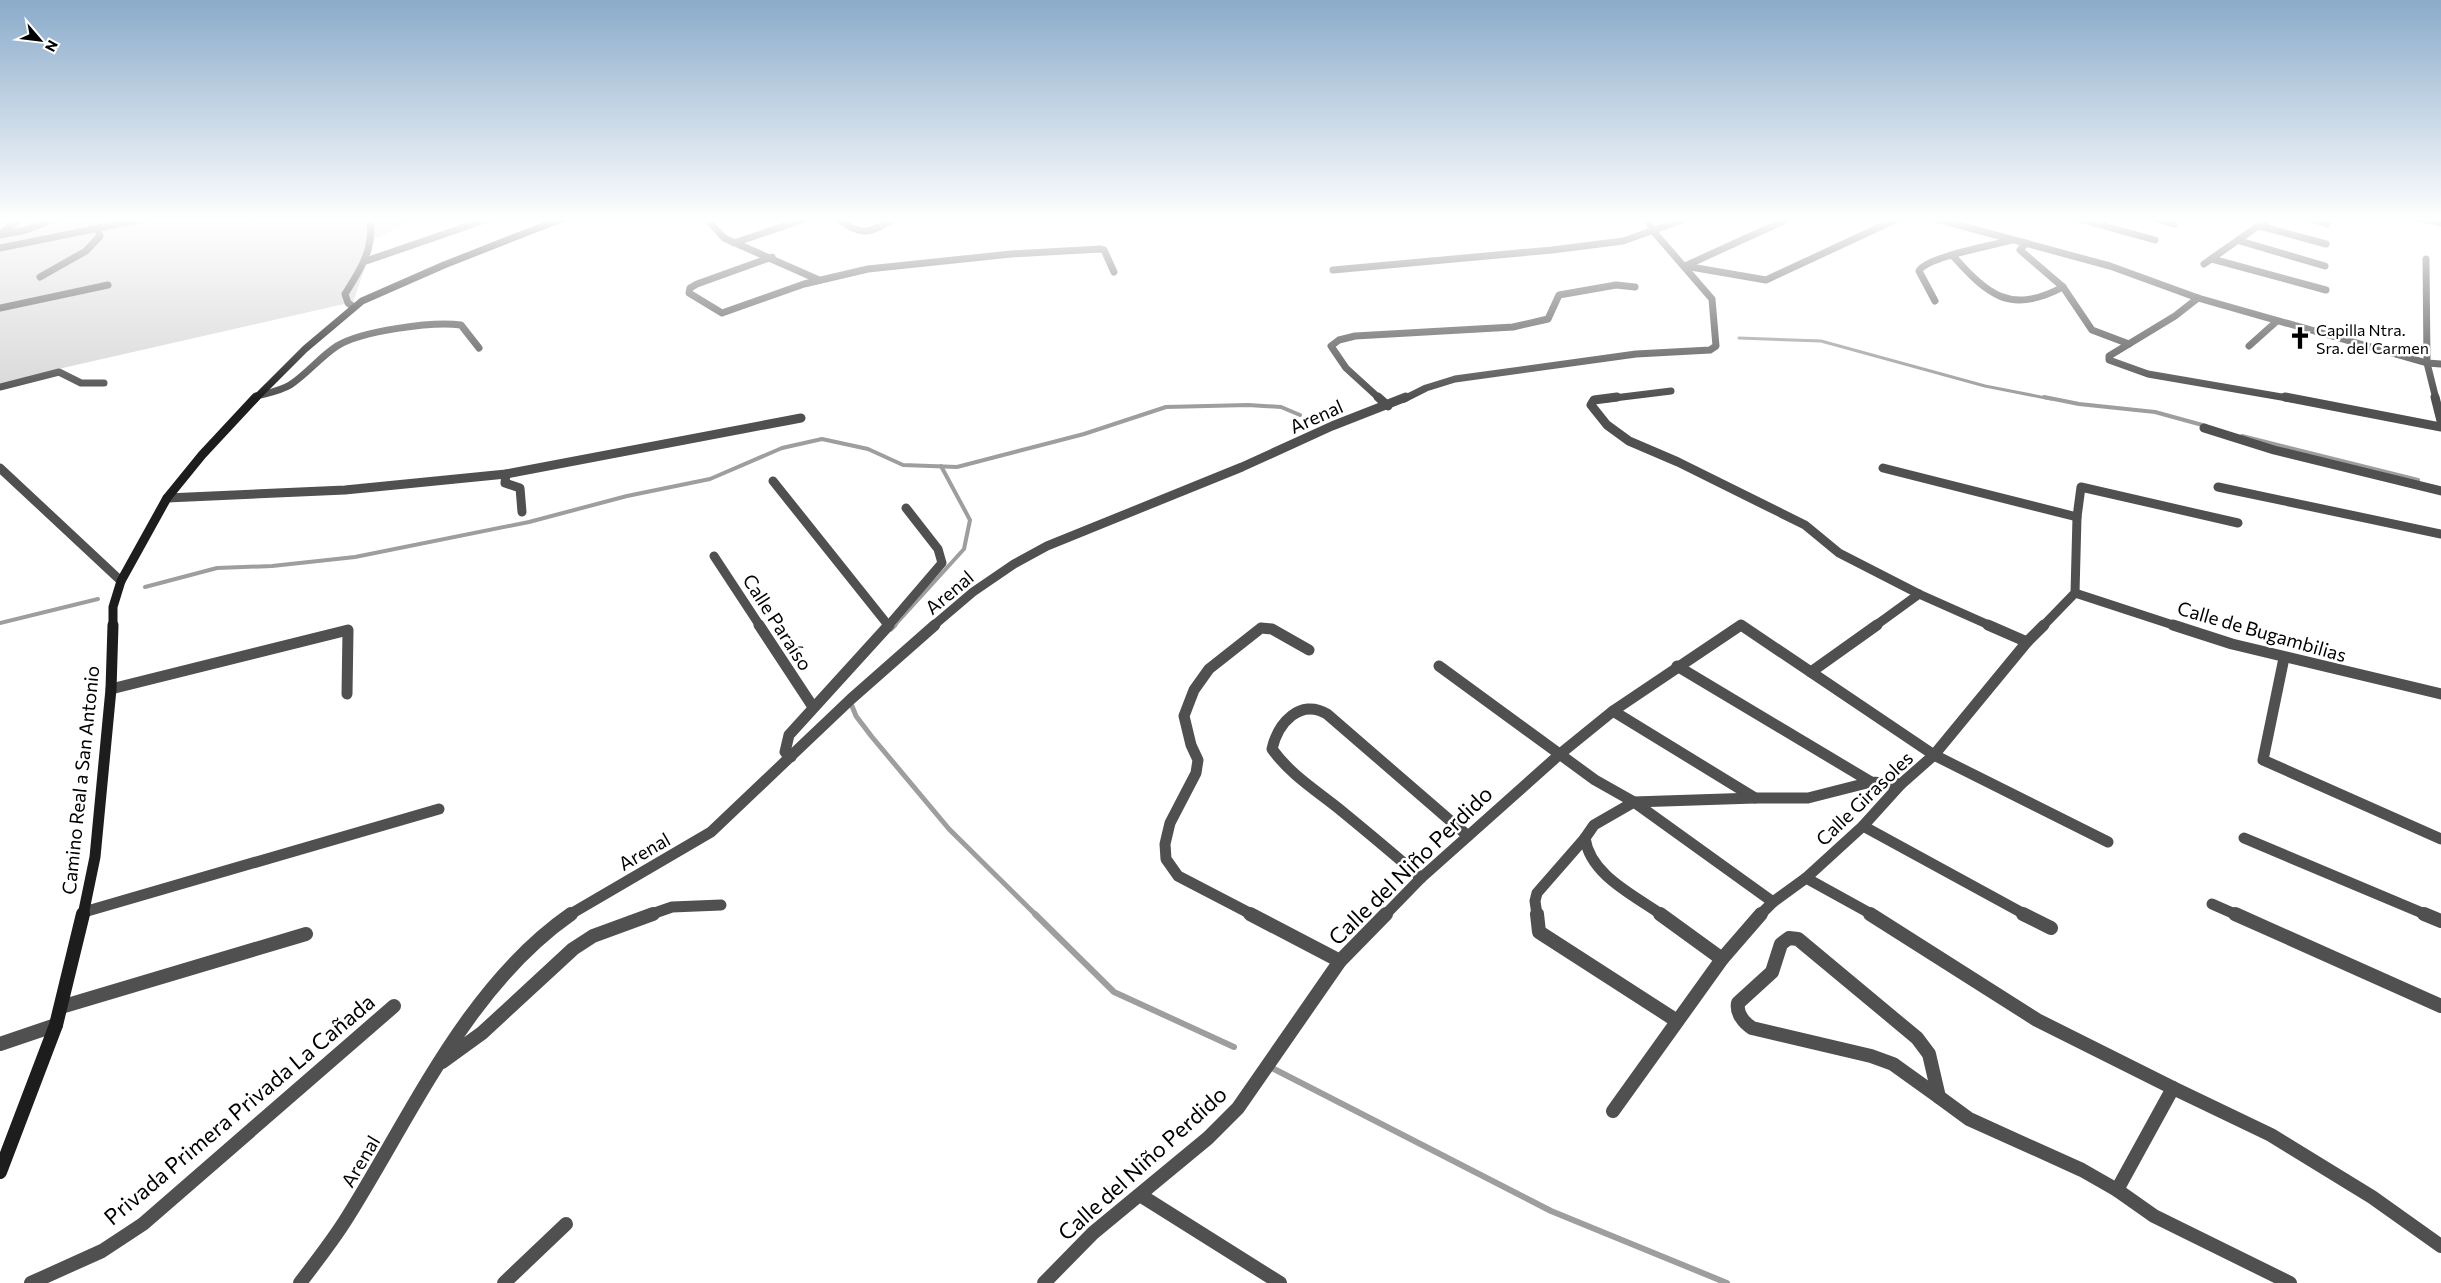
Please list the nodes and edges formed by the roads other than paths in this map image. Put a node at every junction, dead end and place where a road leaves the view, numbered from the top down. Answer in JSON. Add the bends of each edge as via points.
{"nodes":[{"id":1,"x":355,"y":279,"type":"edge"},
{"id":2,"x":411,"y":279,"type":"edge"},
{"id":3,"x":711,"y":279,"type":"edge"},
{"id":4,"x":824,"y":279,"type":"edge"},
{"id":5,"x":1695,"y":279,"type":"edge"},
{"id":6,"x":1923,"y":279,"type":"edge"},
{"id":7,"x":1975,"y":279,"type":"edge"},
{"id":8,"x":2054,"y":279,"type":"edge"},
{"id":9,"x":2145,"y":279,"type":"edge"},
{"id":10,"x":2285,"y":279,"type":"edge"},
{"id":11,"x":2426,"y":279,"type":"edge"},
{"id":12,"x":819,"y":280,"type":"joint"},
{"id":13,"x":108,"y":285,"type":"dead end"},
{"id":14,"x":1635,"y":287,"type":"dead end"},
{"id":15,"x":2063,"y":287,"type":"junction"},
{"id":16,"x":2326,"y":290,"type":"dead end"},
{"id":17,"x":2198,"y":298,"type":"junction"},
{"id":18,"x":1935,"y":301,"type":"dead end"},
{"id":19,"x":354,"y":307,"type":"junction"},
{"id":20,"x":0,"y":308,"type":"edge"},
{"id":21,"x":2276,"y":321,"type":"junction"},
{"id":22,"x":2129,"y":344,"type":"junction"},
{"id":23,"x":2249,"y":346,"type":"dead end"},
{"id":24,"x":479,"y":348,"type":"dead end"},
{"id":25,"x":2428,"y":363,"type":"junction"},
{"id":26,"x":2441,"y":364,"type":"edge"},
{"id":27,"x":104,"y":384,"type":"dead end"},
{"id":28,"x":0,"y":387,"type":"edge"},
{"id":29,"x":1671,"y":391,"type":"dead end"},
{"id":30,"x":257,"y":396,"type":"junction"},
{"id":31,"x":1388,"y":406,"type":"junction"},
{"id":32,"x":801,"y":418,"type":"dead end"},
{"id":33,"x":2441,"y":421,"type":"edge"},
{"id":34,"x":2441,"y":427,"type":"edge"},
{"id":35,"x":2204,"y":428,"type":"dead end"},
{"id":36,"x":0,"y":468,"type":"edge"},
{"id":37,"x":1883,"y":468,"type":"dead end"},
{"id":38,"x":506,"y":474,"type":"junction"},
{"id":39,"x":773,"y":481,"type":"dead end"},
{"id":40,"x":2218,"y":487,"type":"dead end"},
{"id":41,"x":2441,"y":491,"type":"edge"},
{"id":42,"x":167,"y":498,"type":"junction"},
{"id":43,"x":906,"y":508,"type":"dead end"},
{"id":44,"x":522,"y":512,"type":"dead end"},
{"id":45,"x":2077,"y":517,"type":"junction"},
{"id":46,"x":2238,"y":523,"type":"dead end"},
{"id":47,"x":2441,"y":534,"type":"edge"},
{"id":48,"x":714,"y":556,"type":"dead end"},
{"id":49,"x":121,"y":581,"type":"junction"},
{"id":50,"x":2075,"y":593,"type":"junction"},
{"id":51,"x":1919,"y":594,"type":"junction"},
{"id":52,"x":888,"y":626,"type":"junction"},
{"id":53,"x":2027,"y":642,"type":"junction"},
{"id":54,"x":1309,"y":650,"type":"dead end"},
{"id":55,"x":2284,"y":658,"type":"junction"},
{"id":56,"x":1439,"y":666,"type":"dead end"},
{"id":57,"x":1677,"y":666,"type":"junction"},
{"id":58,"x":1811,"y":672,"type":"junction"},
{"id":59,"x":111,"y":689,"type":"junction"},
{"id":60,"x":347,"y":694,"type":"dead end"},
{"id":61,"x":2441,"y":694,"type":"edge"},
{"id":62,"x":814,"y":707,"type":"junction"},
{"id":63,"x":1613,"y":711,"type":"junction"},
{"id":64,"x":1560,"y":754,"type":"junction"},
{"id":65,"x":1934,"y":756,"type":"junction"},
{"id":66,"x":792,"y":757,"type":"junction"},
{"id":67,"x":1871,"y":782,"type":"junction"},
{"id":68,"x":1901,"y":784,"type":"junction"},
{"id":69,"x":1755,"y":798,"type":"junction"},
{"id":70,"x":1634,"y":802,"type":"junction"},
{"id":71,"x":439,"y":809,"type":"dead end"},
{"id":72,"x":1863,"y":826,"type":"junction"},
{"id":73,"x":1468,"y":836,"type":"junction"},
{"id":74,"x":1585,"y":838,"type":"junction"},
{"id":75,"x":2244,"y":838,"type":"dead end"},
{"id":76,"x":2441,"y":839,"type":"edge"},
{"id":77,"x":2108,"y":842,"type":"dead end"},
{"id":78,"x":1422,"y":878,"type":"junction"},
{"id":79,"x":1806,"y":878,"type":"junction"},
{"id":80,"x":1773,"y":902,"type":"junction"},
{"id":81,"x":2212,"y":904,"type":"dead end"},
{"id":82,"x":721,"y":905,"type":"dead end"},
{"id":83,"x":84,"y":912,"type":"junction"},
{"id":84,"x":2441,"y":921,"type":"edge"},
{"id":85,"x":2051,"y":928,"type":"dead end"},
{"id":86,"x":306,"y":934,"type":"dead end"},
{"id":87,"x":1722,"y":959,"type":"junction"},
{"id":88,"x":1340,"y":961,"type":"junction"},
{"id":89,"x":394,"y":1006,"type":"dead end"},
{"id":90,"x":2441,"y":1006,"type":"edge"},
{"id":91,"x":61,"y":1007,"type":"junction"},
{"id":92,"x":1677,"y":1021,"type":"junction"},
{"id":93,"x":56,"y":1025,"type":"junction"},
{"id":94,"x":0,"y":1044,"type":"edge"},
{"id":95,"x":437,"y":1065,"type":"junction"},
{"id":96,"x":2173,"y":1088,"type":"junction"},
{"id":97,"x":1939,"y":1098,"type":"junction"},
{"id":98,"x":1613,"y":1111,"type":"dead end"},
{"id":99,"x":0,"y":1172,"type":"edge"},
{"id":100,"x":2118,"y":1190,"type":"junction"},
{"id":101,"x":1140,"y":1195,"type":"junction"},
{"id":102,"x":566,"y":1224,"type":"dead end"},
{"id":103,"x":2441,"y":1246,"type":"edge"},
{"id":104,"x":31,"y":1283,"type":"edge"},
{"id":105,"x":300,"y":1283,"type":"edge"},
{"id":106,"x":504,"y":1283,"type":"edge"},
{"id":107,"x":1044,"y":1283,"type":"edge"},
{"id":108,"x":1280,"y":1283,"type":"edge"},
{"id":109,"x":2290,"y":1283,"type":"edge"}],
"edges":[{"from":1,"to":19,"type":"street","via":[[345,294],[348,303]]},
{"from":2,"to":19,"type":"street","name":"Camino Real a San Antonio"},
{"from":3,"to":12,"type":"street","via":[[690,288],[689,293],[722,313]]},
{"from":4,"to":12,"type":"street"},
{"from":5,"to":31,"type":"street","name":"Arenal","via":[[1712,299],[1716,346],[1710,350],[1636,354],[1456,380],[1426,388]]},
{"from":6,"to":18,"type":"street"},
{"from":7,"to":15,"type":"street","via":[[1986,290],[2000,297],[2042,297]]},
{"from":8,"to":15,"type":"street"},
{"from":9,"to":17,"type":"street"},
{"from":10,"to":16,"type":"street"},
{"from":11,"to":25,"type":"street"},
{"from":13,"to":20,"type":"street"},
{"from":14,"to":31,"type":"street","via":[[1616,285],[1559,295],[1548,319],[1513,327],[1355,336],[1330,346],[1346,368]]},
{"from":15,"to":22,"type":"street","via":[[2092,330]]},
{"from":17,"to":21,"type":"street"},
{"from":17,"to":22,"type":"street"},
{"from":19,"to":30,"type":"street","name":"Camino Real a San Antonio"},
{"from":21,"to":23,"type":"street"},
{"from":21,"to":25,"type":"street"},
{"from":22,"to":34,"type":"street","via":[[2109,356],[2109,360],[2148,374]]},
{"from":24,"to":30,"type":"street","via":[[457,323],[438,323],[354,338],[335,348],[289,386]]},
{"from":25,"to":26,"type":"street"},
{"from":25,"to":33,"type":"street"},
{"from":27,"to":28,"type":"street","via":[[82,383],[62,372]]},
{"from":29,"to":51,"type":"street","via":[[1594,400],[1591,405],[1607,424],[1634,444],[1678,462],[1805,525],[1839,553]]},
{"from":30,"to":42,"type":"street","name":"Camino Real a San Antonio"},
{"from":31,"to":66,"type":"street","name":"Arenal","via":[[1332,426],[1242,467],[1026,556],[948,613]]},
{"from":32,"to":38,"type":"street"},
{"from":35,"to":41,"type":"street","via":[[2274,450]]},
{"from":36,"to":49,"type":"street"},
{"from":37,"to":45,"type":"street"},
{"from":38,"to":42,"type":"street","via":[[345,490]]},
{"from":38,"to":44,"type":"street","via":[[505,483],[520,488]]},
{"from":39,"to":52,"type":"street"},
{"from":40,"to":47,"type":"street"},
{"from":42,"to":49,"type":"street","name":"Camino Real a San Antonio"},
{"from":43,"to":52,"type":"street","via":[[941,556],[942,563]]},
{"from":45,"to":46,"type":"street","via":[[2081,488]]},
{"from":45,"to":50,"type":"street"},
{"from":48,"to":62,"type":"street","name":"Calle Paraíso"},
{"from":49,"to":59,"type":"street","name":"Camino Real a San Antonio","via":[[113,607]]},
{"from":50,"to":53,"type":"street","name":"Calle Girasoles"},
{"from":50,"to":55,"type":"street","name":"Calle de Bugambilias"},
{"from":51,"to":53,"type":"street"},
{"from":51,"to":58,"type":"street"},
{"from":52,"to":62,"type":"street"},
{"from":53,"to":65,"type":"street","name":"Calle Girasoles"},
{"from":54,"to":88,"type":"street","via":[[1272,629],[1261,628],[1209,669],[1194,690],[1184,716],[1198,760],[1196,772],[1170,823],[1165,844],[1166,859],[1178,876]]},
{"from":55,"to":61,"type":"street","name":"Calle de Bugambilias"},
{"from":55,"to":76,"type":"street","via":[[2263,760]]},
{"from":56,"to":64,"type":"street"},
{"from":57,"to":58,"type":"street","name":"Calle del Niño Perdido","via":[[1742,625]]},
{"from":57,"to":63,"type":"street","name":"Calle del Niño Perdido"},
{"from":57,"to":67,"type":"street"},
{"from":58,"to":65,"type":"street"},
{"from":59,"to":60,"type":"street","via":[[348,630]]},
{"from":59,"to":83,"type":"street","name":"Camino Real a San Antonio","via":[[95,858]]},
{"from":62,"to":66,"type":"street","via":[[789,735],[785,752]]},
{"from":63,"to":64,"type":"street","name":"Calle del Niño Perdido"},
{"from":63,"to":69,"type":"street"},
{"from":64,"to":70,"type":"street","via":[[1595,780]]},
{"from":64,"to":73,"type":"street","name":"Calle del Niño Perdido"},
{"from":65,"to":68,"type":"street","name":"Calle Girasoles"},
{"from":65,"to":77,"type":"street"},
{"from":66,"to":95,"type":"street","name":"Arenal","via":[[711,832],[569,915],[519,956],[480,1003]]},
{"from":67,"to":68,"type":"street"},
{"from":67,"to":69,"type":"street","via":[[1808,798]]},
{"from":68,"to":72,"type":"street","name":"Calle Girasoles"},
{"from":69,"to":70,"type":"street"},
{"from":70,"to":74,"type":"street","via":[[1594,825]]},
{"from":70,"to":80,"type":"street"},
{"from":71,"to":83,"type":"street"},
{"from":72,"to":79,"type":"street","name":"Calle Girasoles"},
{"from":72,"to":85,"type":"street"},
{"from":73,"to":78,"type":"street","name":"Calle del Niño Perdido"},
{"from":73,"to":78,"type":"street","via":[[1323,711],[1308,707],[1290,718],[1272,742],[1272,749],[1279,760],[1292,774],[1344,812]]},
{"from":74,"to":87,"type":"street","via":[[1588,852],[1601,871]]},
{"from":74,"to":92,"type":"street","via":[[1537,893],[1539,932]]},
{"from":75,"to":84,"type":"street"},
{"from":78,"to":88,"type":"street","name":"Calle del Niño Perdido"},
{"from":79,"to":80,"type":"street","name":"Calle Girasoles"},
{"from":79,"to":96,"type":"street","via":[[1881,920],[2037,1020]]},
{"from":80,"to":87,"type":"street","name":"Calle Girasoles"},
{"from":81,"to":90,"type":"street"},
{"from":82,"to":95,"type":"street","via":[[672,907],[593,936],[574,949],[482,1033]]},
{"from":83,"to":91,"type":"street","name":"Camino Real a San Antonio"},
{"from":86,"to":91,"type":"street"},
{"from":87,"to":92,"type":"street","name":"Calle Girasoles"},
{"from":88,"to":101,"type":"street","name":"Calle del Niño Perdido","via":[[1238,1108],[1208,1138]]},
{"from":89,"to":104,"type":"street","name":"Privada Primera Privada La Cañada","via":[[142,1224],[102,1251]]},
{"from":91,"to":93,"type":"street","name":"Camino Real a San Antonio"},
{"from":92,"to":98,"type":"street","name":"Calle Girasoles"},
{"from":93,"to":94,"type":"street"},
{"from":93,"to":99,"type":"street","name":"Camino Real a San Antonio"},
{"from":95,"to":105,"type":"street","name":"Arenal","via":[[344,1223]]},
{"from":96,"to":100,"type":"street"},
{"from":96,"to":103,"type":"street","via":[[2271,1135],[2372,1197]]},
{"from":97,"to":97,"type":"street","via":[[1929,1054],[1916,1038],[1798,939],[1789,938],[1781,944],[1772,972],[1738,1003],[1737,1008],[1745,1023],[1752,1028],[1893,1064]]},
{"from":97,"to":100,"type":"street","via":[[1969,1119],[2082,1170]]},
{"from":100,"to":109,"type":"street","via":[[2154,1216]]},
{"from":101,"to":107,"type":"street","name":"Calle del Niño Perdido","via":[[1093,1233]]},
{"from":101,"to":108,"type":"street"},
{"from":102,"to":106,"type":"street"}]}
